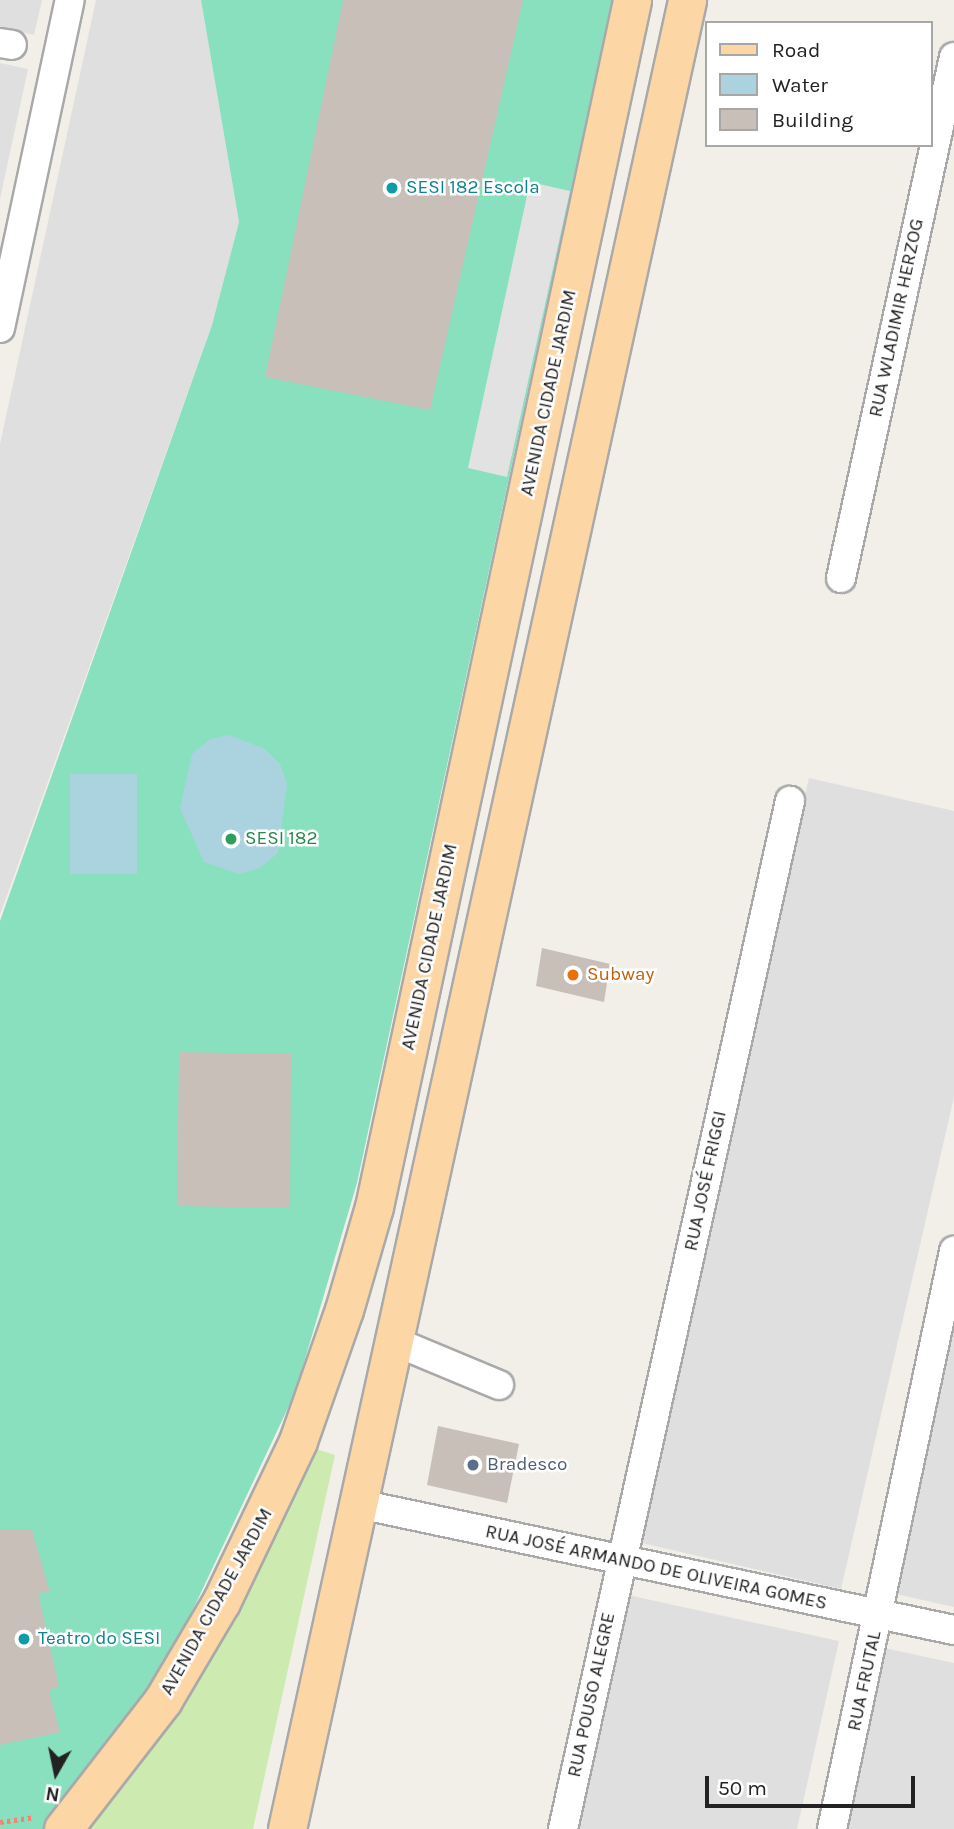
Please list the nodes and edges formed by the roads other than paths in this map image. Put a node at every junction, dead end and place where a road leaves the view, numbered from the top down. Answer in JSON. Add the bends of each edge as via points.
{"nodes":[{"id":1,"x":70,"y":0,"type":"edge"},
{"id":2,"x":632,"y":0,"type":"edge"},
{"id":3,"x":687,"y":0,"type":"edge"},
{"id":4,"x":954,"y":57,"type":"edge"},
{"id":5,"x":0,"y":328,"type":"edge"},
{"id":6,"x":841,"y":578,"type":"dead end"},
{"id":7,"x":505,"y":598,"type":"junction"},
{"id":8,"x":554,"y":609,"type":"junction"},
{"id":9,"x":790,"y":801,"type":"dead end"},
{"id":10,"x":954,"y":1251,"type":"edge"},
{"id":11,"x":391,"y":1340,"type":"junction"},
{"id":12,"x":499,"y":1385,"type":"dead end"},
{"id":13,"x":359,"y":1504,"type":"junction"},
{"id":14,"x":622,"y":1562,"type":"junction"},
{"id":15,"x":880,"y":1614,"type":"junction"},
{"id":16,"x":954,"y":1630,"type":"edge"},
{"id":17,"x":63,"y":1829,"type":"edge"},
{"id":18,"x":287,"y":1829,"type":"edge"},
{"id":19,"x":563,"y":1829,"type":"edge"},
{"id":20,"x":832,"y":1829,"type":"edge"}],
"edges":[{"from":1,"to":5,"type":"street"},
{"from":2,"to":7,"type":"main road","name":"AVENIDA CIDADE JARDIM"},
{"from":3,"to":8,"type":"main road"},
{"from":4,"to":6,"type":"street","name":"RUA WLADIMIR HERZOG"},
{"from":7,"to":8,"type":"main road"},
{"from":7,"to":17,"type":"main road","name":"AVENIDA CIDADE JARDIM","via":[[374,1207],[316,1398],[256,1537],[222,1602],[163,1700]]},
{"from":8,"to":11,"type":"main road"},
{"from":9,"to":14,"type":"street","name":"RUA JOSÉ FRIGGI"},
{"from":10,"to":15,"type":"street","name":"RUA FRUTAL"},
{"from":11,"to":12,"type":"street"},
{"from":11,"to":13,"type":"main road"},
{"from":13,"to":14,"type":"street","name":"RUA JOSÉ ARMANDO DE OLIVEIRA GOMES"},
{"from":13,"to":18,"type":"main road"},
{"from":14,"to":15,"type":"street","name":"RUA JOSÉ ARMANDO DE OLIVEIRA GOMES"},
{"from":14,"to":19,"type":"street","name":"RUA POUSO ALEGRE"},
{"from":15,"to":16,"type":"street","name":"RUA JOSÉ ARMANDO DE OLIVEIRA GOMES"},
{"from":15,"to":20,"type":"street","name":"RUA FRUTAL"}]}
